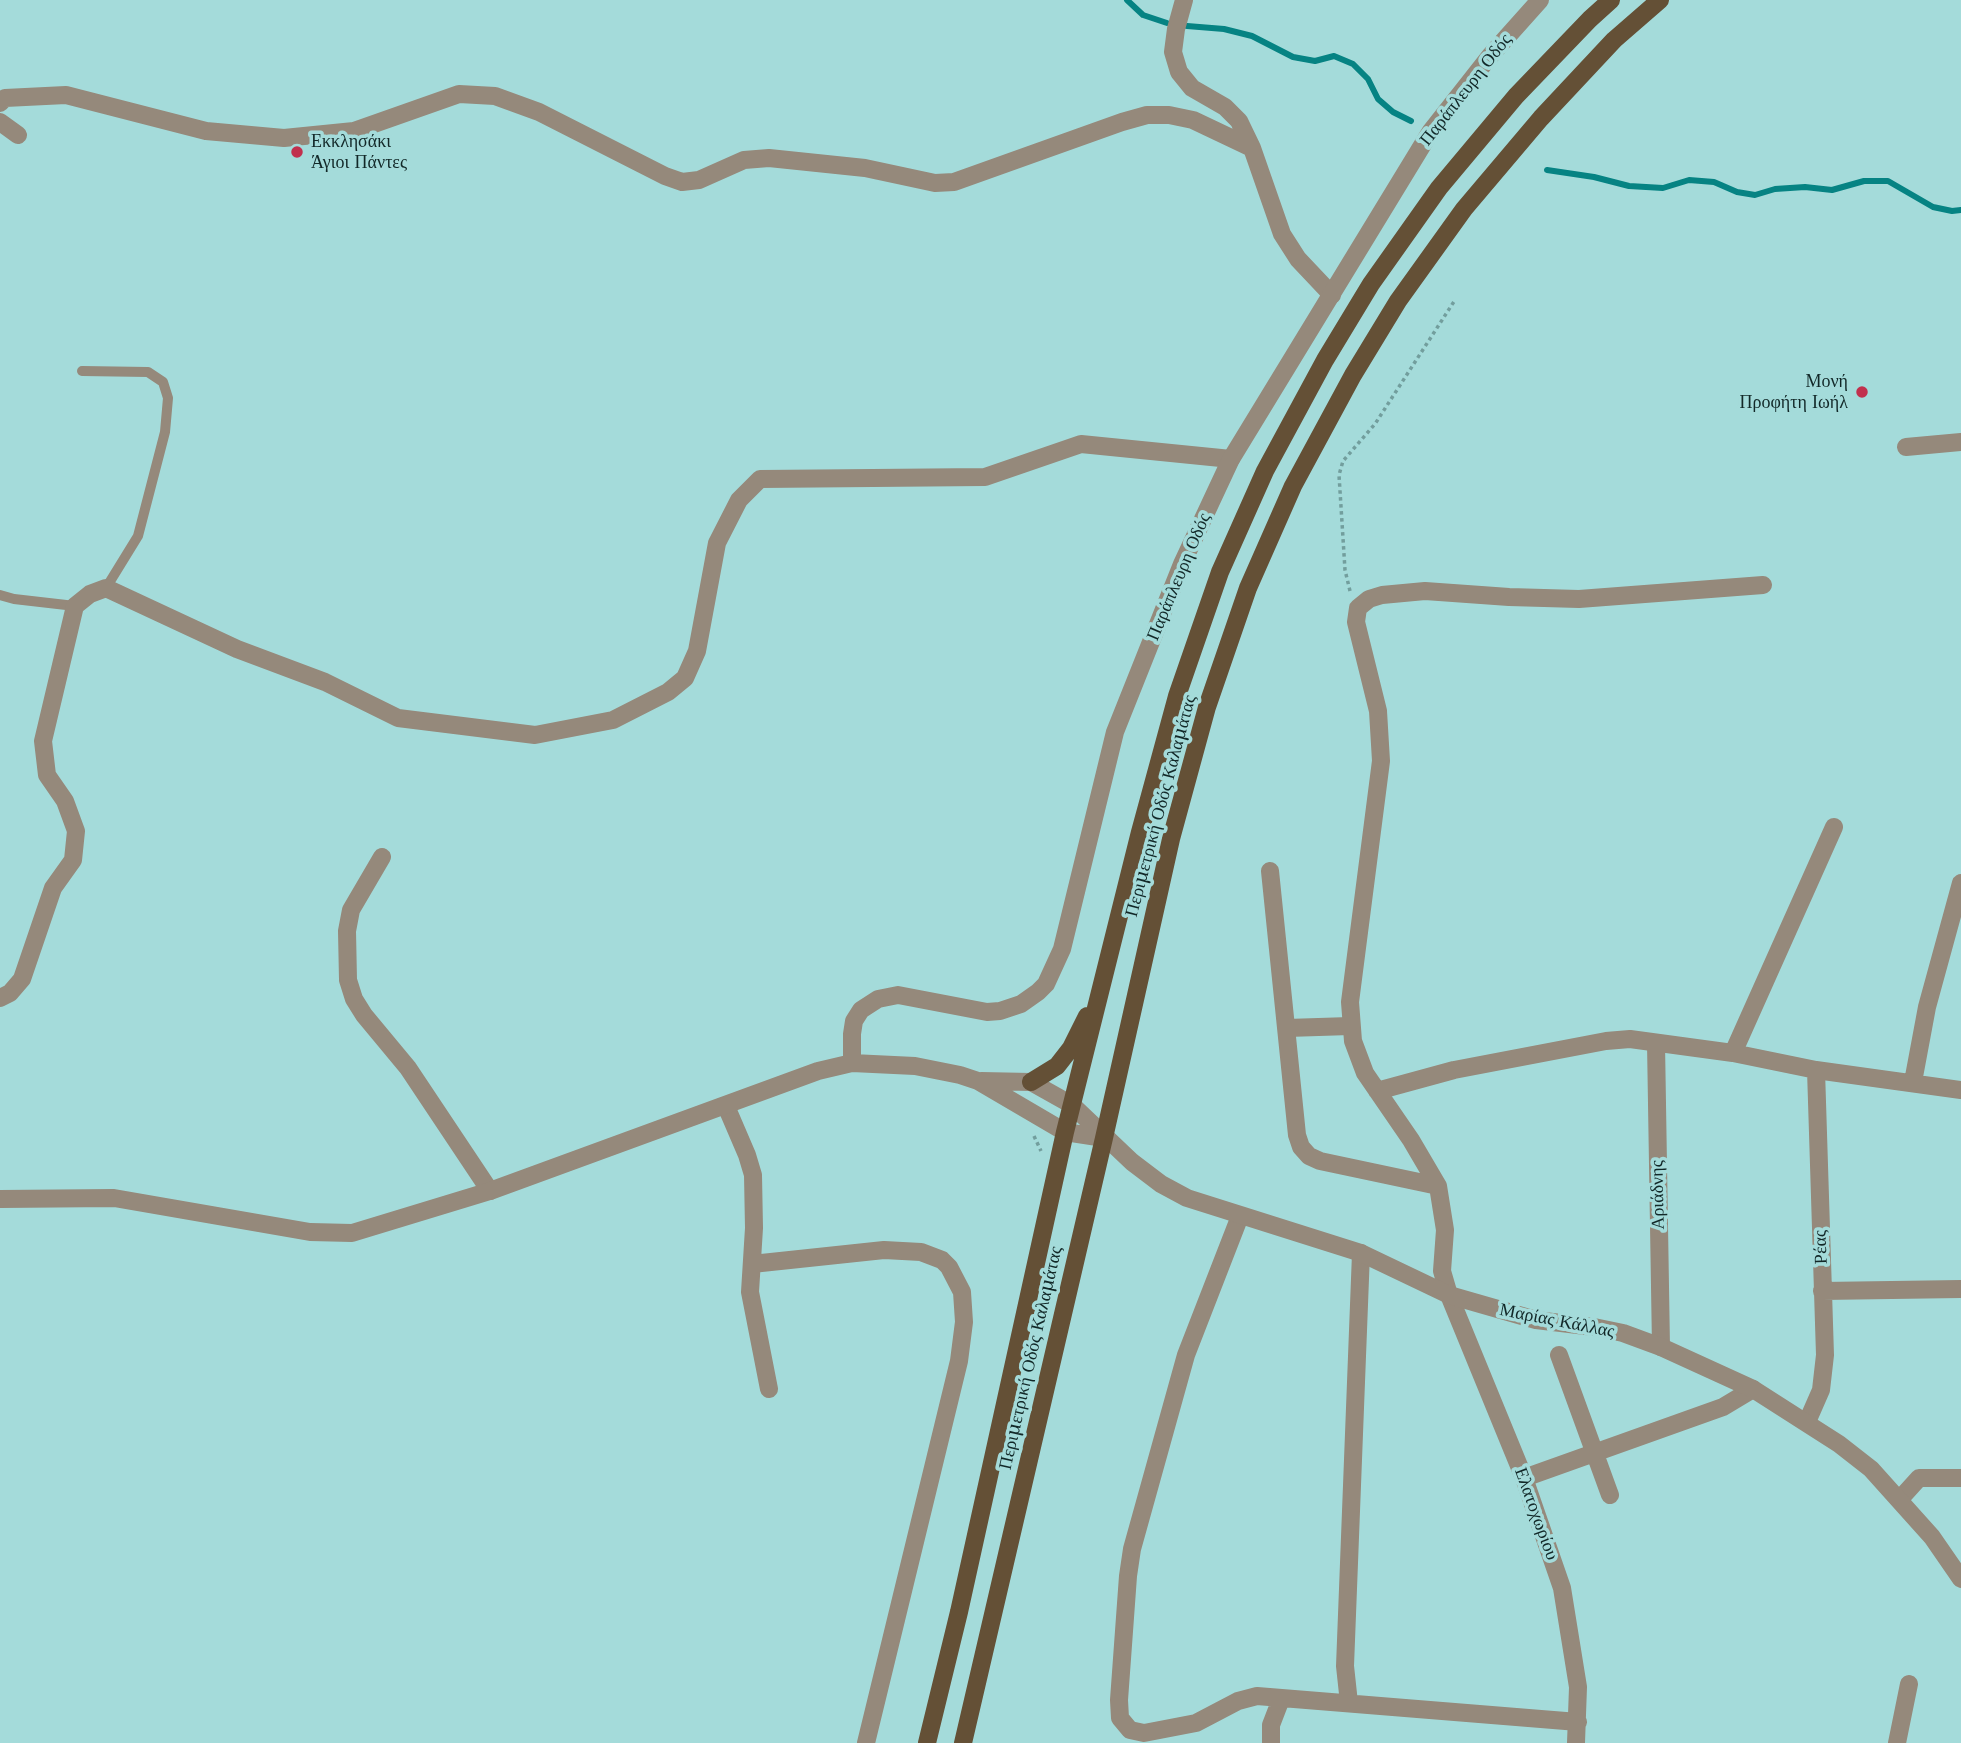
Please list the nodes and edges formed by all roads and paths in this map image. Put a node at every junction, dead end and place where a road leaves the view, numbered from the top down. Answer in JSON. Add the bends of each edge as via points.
{"nodes":[{"id":1,"x":1184,"y":0,"type":"edge"},
{"id":2,"x":1540,"y":0,"type":"edge"},
{"id":3,"x":1611,"y":0,"type":"edge"},
{"id":4,"x":1660,"y":0,"type":"edge"},
{"id":5,"x":0,"y":103,"type":"edge"},
{"id":6,"x":0,"y":122,"type":"edge"},
{"id":7,"x":18,"y":135,"type":"dead end"},
{"id":8,"x":1252,"y":148,"type":"junction"},
{"id":9,"x":1332,"y":295,"type":"junction"},
{"id":10,"x":1455,"y":300,"type":"dead end"},
{"id":11,"x":82,"y":371,"type":"dead end"},
{"id":12,"x":1961,"y":442,"type":"edge"},
{"id":13,"x":1906,"y":447,"type":"dead end"},
{"id":14,"x":1231,"y":458,"type":"junction"},
{"id":15,"x":1763,"y":585,"type":"dead end"},
{"id":16,"x":106,"y":588,"type":"junction"},
{"id":17,"x":0,"y":595,"type":"edge"},
{"id":18,"x":75,"y":606,"type":"junction"},
{"id":19,"x":1357,"y":608,"type":"junction"},
{"id":20,"x":1834,"y":827,"type":"dead end"},
{"id":21,"x":382,"y":857,"type":"dead end"},
{"id":22,"x":1270,"y":872,"type":"dead end"},
{"id":23,"x":1961,"y":883,"type":"edge"},
{"id":24,"x":1107,"y":968,"type":"junction"},
{"id":25,"x":0,"y":998,"type":"edge"},
{"id":26,"x":1350,"y":1026,"type":"junction"},
{"id":27,"x":1287,"y":1028,"type":"junction"},
{"id":28,"x":1656,"y":1044,"type":"junction"},
{"id":29,"x":1733,"y":1054,"type":"junction"},
{"id":30,"x":852,"y":1063,"type":"junction"},
{"id":31,"x":1816,"y":1070,"type":"junction"},
{"id":32,"x":978,"y":1081,"type":"junction"},
{"id":33,"x":1031,"y":1082,"type":"junction"},
{"id":34,"x":1913,"y":1082,"type":"junction"},
{"id":35,"x":1961,"y":1090,"type":"edge"},
{"id":36,"x":1377,"y":1091,"type":"junction"},
{"id":37,"x":1072,"y":1104,"type":"junction"},
{"id":38,"x":726,"y":1106,"type":"junction"},
{"id":39,"x":1065,"y":1132,"type":"junction"},
{"id":40,"x":1104,"y":1138,"type":"junction"},
{"id":41,"x":1438,"y":1186,"type":"junction"},
{"id":42,"x":490,"y":1191,"type":"junction"},
{"id":43,"x":0,"y":1199,"type":"edge"},
{"id":44,"x":1240,"y":1216,"type":"junction"},
{"id":45,"x":1361,"y":1253,"type":"junction"},
{"id":46,"x":752,"y":1264,"type":"junction"},
{"id":47,"x":1961,"y":1289,"type":"edge"},
{"id":48,"x":1822,"y":1291,"type":"junction"},
{"id":49,"x":1449,"y":1295,"type":"junction"},
{"id":50,"x":1661,"y":1347,"type":"junction"},
{"id":51,"x":1559,"y":1355,"type":"dead end"},
{"id":52,"x":769,"y":1389,"type":"dead end"},
{"id":53,"x":1753,"y":1389,"type":"junction"},
{"id":54,"x":1807,"y":1422,"type":"junction"},
{"id":55,"x":1594,"y":1452,"type":"junction"},
{"id":56,"x":1524,"y":1478,"type":"junction"},
{"id":57,"x":1961,"y":1478,"type":"edge"},
{"id":58,"x":1609,"y":1494,"type":"dead end"},
{"id":59,"x":1900,"y":1499,"type":"junction"},
{"id":60,"x":1961,"y":1579,"type":"edge"},
{"id":61,"x":1909,"y":1684,"type":"dead end"},
{"id":62,"x":1281,"y":1699,"type":"junction"},
{"id":63,"x":1349,"y":1703,"type":"junction"},
{"id":64,"x":1578,"y":1722,"type":"junction"},
{"id":65,"x":866,"y":1743,"type":"edge"},
{"id":66,"x":927,"y":1743,"type":"edge"},
{"id":67,"x":963,"y":1743,"type":"edge"},
{"id":68,"x":1271,"y":1743,"type":"edge"},
{"id":69,"x":1576,"y":1743,"type":"edge"},
{"id":70,"x":1897,"y":1743,"type":"edge"}],
"edges":[{"from":1,"to":8,"type":"street","via":[[1173,52],[1180,72],[1192,88],[1239,121]]},
{"from":2,"to":9,"type":"street","name":"Παράπλευρη Οδός","via":[[1431,131]]},
{"from":3,"to":24,"type":"main road","name":"Περιμετρική Οδός Καλαμάτας","via":[[1516,96],[1439,188],[1371,284],[1265,471],[1217,580],[1177,696]]},
{"from":4,"to":40,"type":"main road","name":"Περιμετρική Οδός Καλαμάτας","via":[[1614,40],[1464,209],[1392,312],[1293,486],[1248,588],[1207,707],[1171,839]]},
{"from":5,"to":8,"type":"street","via":[[5,98],[66,95],[206,131],[284,138],[354,131],[458,94],[495,96],[539,112],[682,182],[699,180],[744,160],[769,158],[954,182],[1147,115],[1193,120]]},
{"from":6,"to":7,"type":"street"},
{"from":8,"to":9,"type":"street","via":[[1282,234]]},
{"from":9,"to":14,"type":"street","name":"Παράπλευρη Οδός"},
{"from":10,"to":19,"type":"path","via":[[1375,424],[1343,461],[1339,475],[1345,570]]},
{"from":11,"to":16,"type":"lane","via":[[148,372],[163,382],[167,398],[165,432],[138,536]]},
{"from":12,"to":13,"type":"street"},
{"from":14,"to":16,"type":"street","via":[[1082,443],[985,477],[760,479],[739,500],[717,543],[697,651],[685,678],[668,692],[613,720],[536,735],[398,718]]},
{"from":14,"to":30,"type":"street","name":"Παράπλευρη Οδός","via":[[1182,564],[1115,732],[1062,949],[1046,984],[1021,1004],[1000,1011],[898,995],[878,999],[854,1021]]},
{"from":15,"to":19,"type":"street","via":[[1579,599],[1425,591],[1382,595]]},
{"from":16,"to":18,"type":"street"},
{"from":17,"to":18,"type":"lane"},
{"from":18,"to":25,"type":"street","via":[[43,741],[47,775],[65,801],[76,831],[73,860],[53,888],[22,979]]},
{"from":19,"to":26,"type":"street","via":[[1356,622],[1378,711],[1381,761]]},
{"from":20,"to":29,"type":"street"},
{"from":21,"to":42,"type":"street","via":[[351,910],[348,980],[354,999],[408,1068]]},
{"from":22,"to":27,"type":"street"},
{"from":23,"to":34,"type":"street","via":[[1927,1007]]},
{"from":24,"to":33,"type":"main road","via":[[1071,1048],[1056,1066]]},
{"from":24,"to":37,"type":"main road","name":"Περιμετρική Οδός Καλαμάτας"},
{"from":26,"to":27,"type":"street"},
{"from":26,"to":36,"type":"street","via":[[1359,1062]]},
{"from":27,"to":41,"type":"street","via":[[1297,1135],[1309,1156]]},
{"from":28,"to":29,"type":"street"},
{"from":28,"to":36,"type":"street","via":[[1606,1041],[1454,1070]]},
{"from":28,"to":50,"type":"street","name":"Αριάδνης"},
{"from":29,"to":31,"type":"street"},
{"from":30,"to":32,"type":"street","via":[[923,1067]]},
{"from":30,"to":38,"type":"street"},
{"from":31,"to":34,"type":"street"},
{"from":31,"to":48,"type":"street","name":"Ρέας"},
{"from":32,"to":33,"type":"street"},
{"from":32,"to":39,"type":"street"},
{"from":33,"to":37,"type":"street","name":"Μαρίας Κάλλας"},
{"from":34,"to":35,"type":"street"},
{"from":36,"to":41,"type":"street"},
{"from":37,"to":39,"type":"main road","name":"Περιμετρική Οδός Καλαμάτας"},
{"from":37,"to":40,"type":"street","name":"Μαρίας Κάλλας"},
{"from":38,"to":42,"type":"street"},
{"from":38,"to":46,"type":"street","via":[[753,1175]]},
{"from":39,"to":40,"type":"street"},
{"from":39,"to":66,"type":"main road","name":"Περιμετρική Οδός Καλαμάτας"},
{"from":40,"to":44,"type":"street","name":"Μαρίας Κάλλας","via":[[1161,1184]]},
{"from":40,"to":67,"type":"main road","name":"Περιμετρική Οδός Καλαμάτας"},
{"from":41,"to":49,"type":"street","name":"Ελατοχωρίου","via":[[1445,1230],[1442,1271]]},
{"from":42,"to":43,"type":"street","via":[[352,1234],[331,1235],[114,1198]]},
{"from":44,"to":45,"type":"street","name":"Μαρίας Κάλλας"},
{"from":44,"to":62,"type":"street","via":[[1186,1355],[1132,1549],[1120,1718],[1130,1730],[1144,1733],[1196,1723],[1257,1696]]},
{"from":45,"to":49,"type":"street","name":"Μαρίας Κάλλας"},
{"from":45,"to":63,"type":"street","via":[[1345,1666]]},
{"from":46,"to":52,"type":"street","via":[[751,1301]]},
{"from":46,"to":65,"type":"street","via":[[884,1250],[921,1252],[942,1260],[962,1292],[959,1361]]},
{"from":47,"to":48,"type":"street"},
{"from":48,"to":54,"type":"street","name":"Ρέας","via":[[1824,1373]]},
{"from":49,"to":50,"type":"street","name":"Μαρίας Κάλλας","via":[[1536,1320],[1623,1334]]},
{"from":49,"to":56,"type":"street","name":"Ελατοχωρίου"},
{"from":50,"to":53,"type":"street","name":"Μαρίας Κάλλας"},
{"from":51,"to":55,"type":"street"},
{"from":53,"to":54,"type":"street","name":"Μαρίας Κάλλας"},
{"from":53,"to":55,"type":"street","via":[[1723,1406]]},
{"from":54,"to":59,"type":"street","name":"Μαρίας Κάλλας","via":[[1871,1469]]},
{"from":55,"to":56,"type":"street"},
{"from":55,"to":58,"type":"street"},
{"from":56,"to":64,"type":"street","name":"Ελατοχωρίου","via":[[1562,1588],[1578,1687]]},
{"from":57,"to":59,"type":"street","via":[[1919,1478]]},
{"from":59,"to":60,"type":"street","name":"Μαρίας Κάλλας"},
{"from":61,"to":70,"type":"street"},
{"from":62,"to":63,"type":"street"},
{"from":62,"to":68,"type":"street","via":[[1271,1725]]},
{"from":63,"to":64,"type":"street"},
{"from":64,"to":69,"type":"street","name":"Ελατοχωρίου"}]}
